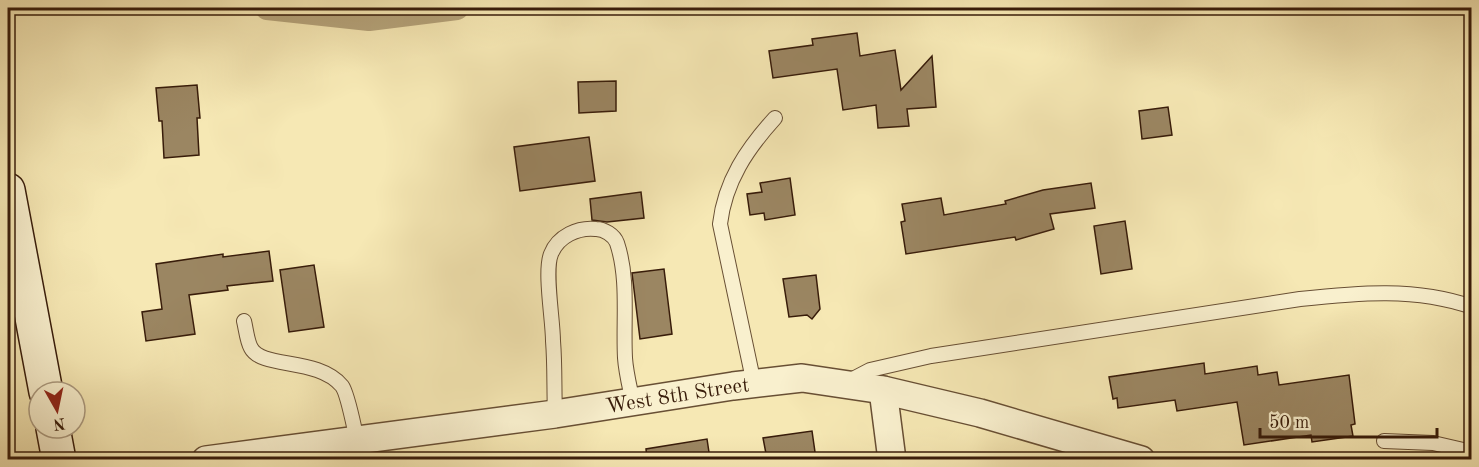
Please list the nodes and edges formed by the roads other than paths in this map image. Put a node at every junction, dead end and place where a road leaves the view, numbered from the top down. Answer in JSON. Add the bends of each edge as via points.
{"nodes":[{"id":1,"x":775,"y":118,"type":"dead end"},
{"id":2,"x":8,"y":190,"type":"edge"},
{"id":3,"x":14,"y":257,"type":"edge"},
{"id":4,"x":1472,"y":307,"type":"edge"},
{"id":5,"x":244,"y":321,"type":"dead end"},
{"id":6,"x":43,"y":380,"type":"edge"},
{"id":7,"x":754,"y":384,"type":"junction"},
{"id":8,"x":843,"y":384,"type":"junction"},
{"id":9,"x":884,"y":390,"type":"junction"},
{"id":10,"x":633,"y":403,"type":"junction"},
{"id":11,"x":555,"y":414,"type":"junction"},
{"id":12,"x":55,"y":440,"type":"edge"},
{"id":13,"x":357,"y":440,"type":"junction"},
{"id":14,"x":1384,"y":441,"type":"dead end"},
{"id":15,"x":1472,"y":452,"type":"edge"},
{"id":16,"x":59,"y":459,"type":"edge"},
{"id":17,"x":206,"y":459,"type":"edge"},
{"id":18,"x":892,"y":459,"type":"edge"},
{"id":19,"x":1141,"y":459,"type":"edge"}],
"edges":[{"from":1,"to":7,"type":"lane","via":[[733,176],[722,204],[720,224]]},
{"from":2,"to":3,"type":"main road"},
{"from":3,"to":6,"type":"main road"},
{"from":4,"to":8,"type":"lane","via":[[1411,294],[1300,299],[931,356],[870,370]]},
{"from":5,"to":13,"type":"lane","via":[[251,349],[263,358],[328,373],[344,388]]},
{"from":7,"to":8,"type":"street","name":"West 8th Street","via":[[802,378]]},
{"from":7,"to":10,"type":"street","name":"West 8th Street"},
{"from":8,"to":9,"type":"street","name":"West 8th Street"},
{"from":9,"to":18,"type":"street"},
{"from":9,"to":19,"type":"street","name":"West 8th Street"},
{"from":10,"to":11,"type":"street","name":"West 8th Street"},
{"from":10,"to":11,"type":"lane","via":[[625,360],[625,306],[616,240],[595,228],[577,230],[559,241],[550,255]]},
{"from":11,"to":13,"type":"street","name":"West 8th Street"},
{"from":12,"to":16,"type":"main road"},
{"from":13,"to":17,"type":"street","name":"West 8th Street"},
{"from":14,"to":15,"type":"lane","via":[[1433,443]]}]}
